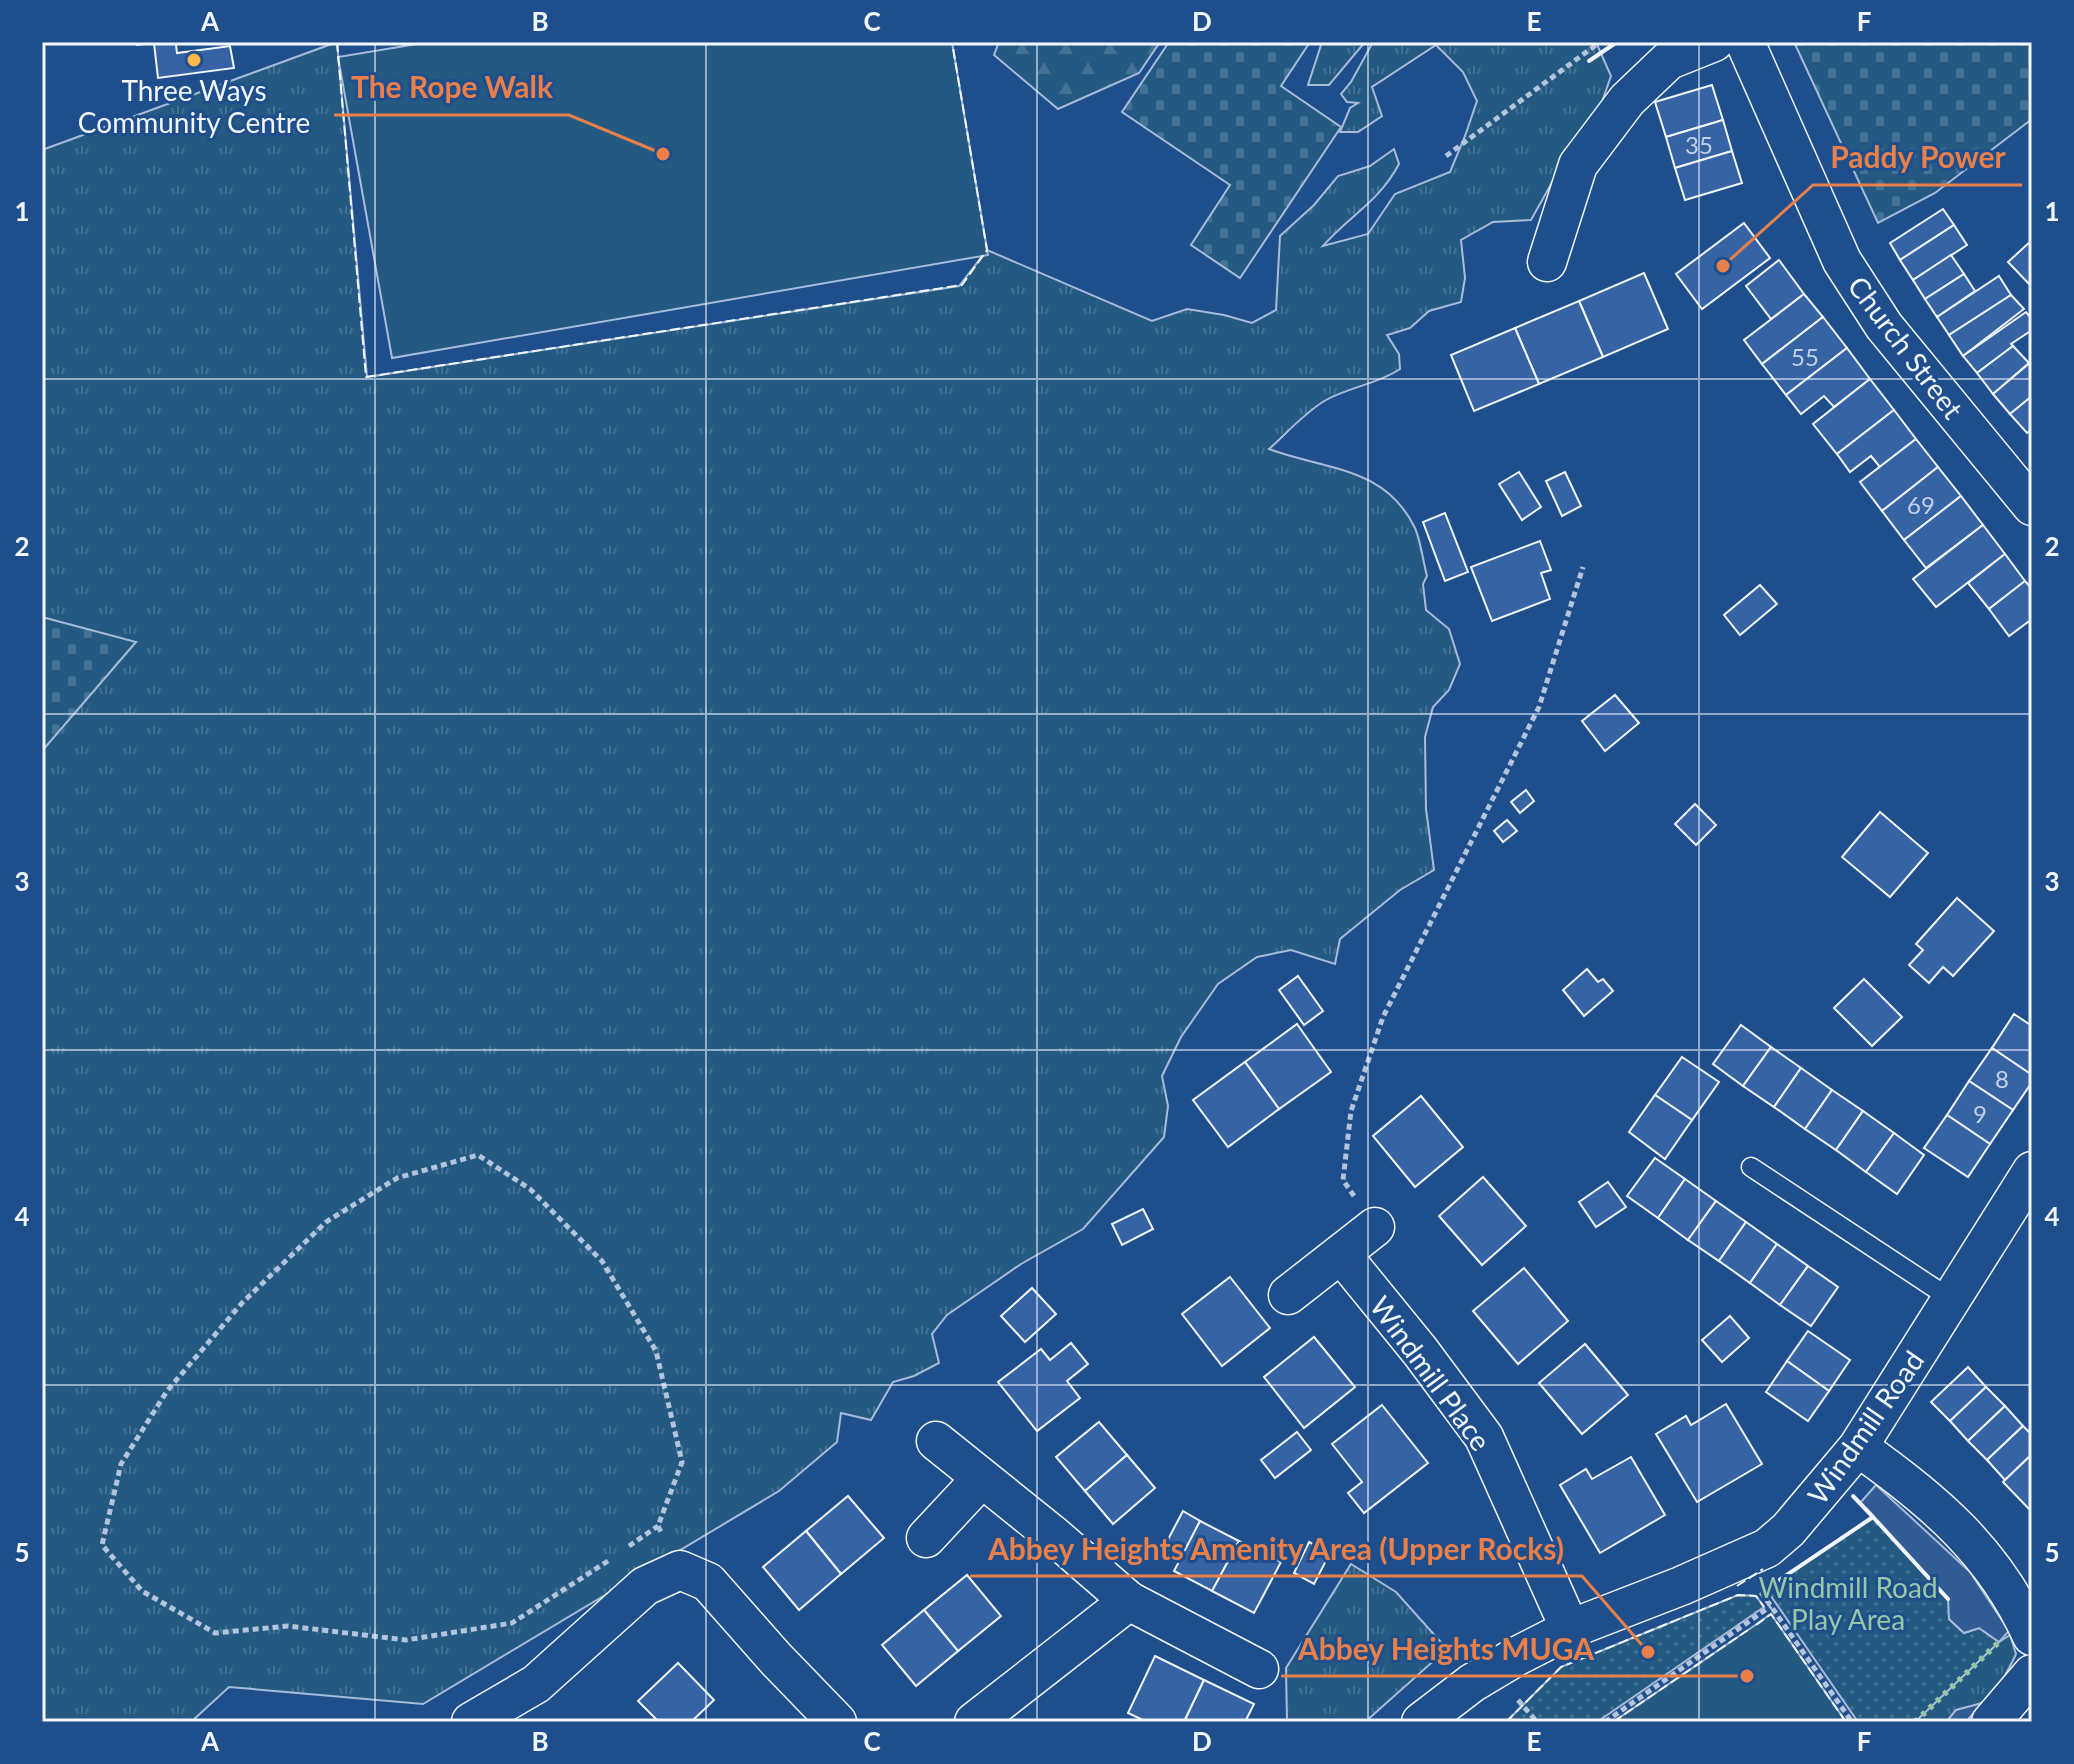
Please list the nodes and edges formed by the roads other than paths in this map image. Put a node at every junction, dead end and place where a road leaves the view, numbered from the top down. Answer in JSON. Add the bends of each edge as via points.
{"nodes":[{"id":1,"x":1714,"y":42,"type":"edge"},
{"id":2,"x":1745,"y":42,"type":"edge"},
{"id":3,"x":1547,"y":262,"type":"dead end"},
{"id":4,"x":2032,"y":506,"type":"edge"},
{"id":5,"x":1751,"y":1167,"type":"dead end"},
{"id":6,"x":2032,"y":1171,"type":"edge"},
{"id":7,"x":1375,"y":1227,"type":"road end"},
{"id":8,"x":1341,"y":1254,"type":"junction"},
{"id":9,"x":1288,"y":1295,"type":"dead end"},
{"id":10,"x":1951,"y":1299,"type":"junction"},
{"id":11,"x":936,"y":1441,"type":"dead end"},
{"id":12,"x":1858,"y":1447,"type":"junction"},
{"id":13,"x":981,"y":1479,"type":"junction"},
{"id":14,"x":926,"y":1538,"type":"dead end"},
{"id":15,"x":1129,"y":1601,"type":"junction"},
{"id":16,"x":1570,"y":1629,"type":"junction"},
{"id":17,"x":2032,"y":1636,"type":"edge"},
{"id":18,"x":1259,"y":1669,"type":"dead end"},
{"id":19,"x":2032,"y":1674,"type":"edge"},
{"id":20,"x":471,"y":1722,"type":"edge"},
{"id":21,"x":837,"y":1722,"type":"edge"},
{"id":22,"x":974,"y":1722,"type":"edge"},
{"id":23,"x":1421,"y":1722,"type":"edge"},
{"id":24,"x":1991,"y":1722,"type":"edge"}],
"edges":[{"from":1,"to":3,"type":"street","via":[[1669,60],[1627,100],[1578,165]]},
{"from":2,"to":4,"type":"street","name":"Church Street","via":[[1842,261],[1884,326]]},
{"from":5,"to":10,"type":"lane"},
{"from":6,"to":10,"type":"street","name":"Windmill Road"},
{"from":7,"to":8,"type":"street"},
{"from":8,"to":9,"type":"street"},
{"from":8,"to":16,"type":"street","name":"Windmill Place","via":[[1484,1437]]},
{"from":10,"to":12,"type":"street","name":"Windmill Road"},
{"from":11,"to":13,"type":"street"},
{"from":12,"to":16,"type":"street","name":"Windmill Road","via":[[1767,1548]]},
{"from":12,"to":17,"type":"street","via":[[1918,1492],[1988,1559]]},
{"from":13,"to":14,"type":"street"},
{"from":13,"to":15,"type":"street"},
{"from":15,"to":18,"type":"street"},
{"from":15,"to":22,"type":"street"},
{"from":16,"to":23,"type":"street","name":"Windmill Road","via":[[1472,1683]]},
{"from":19,"to":24,"type":"street"},
{"from":20,"to":21,"type":"street","via":[[536,1684],[645,1586],[680,1570],[708,1582]]}]}
